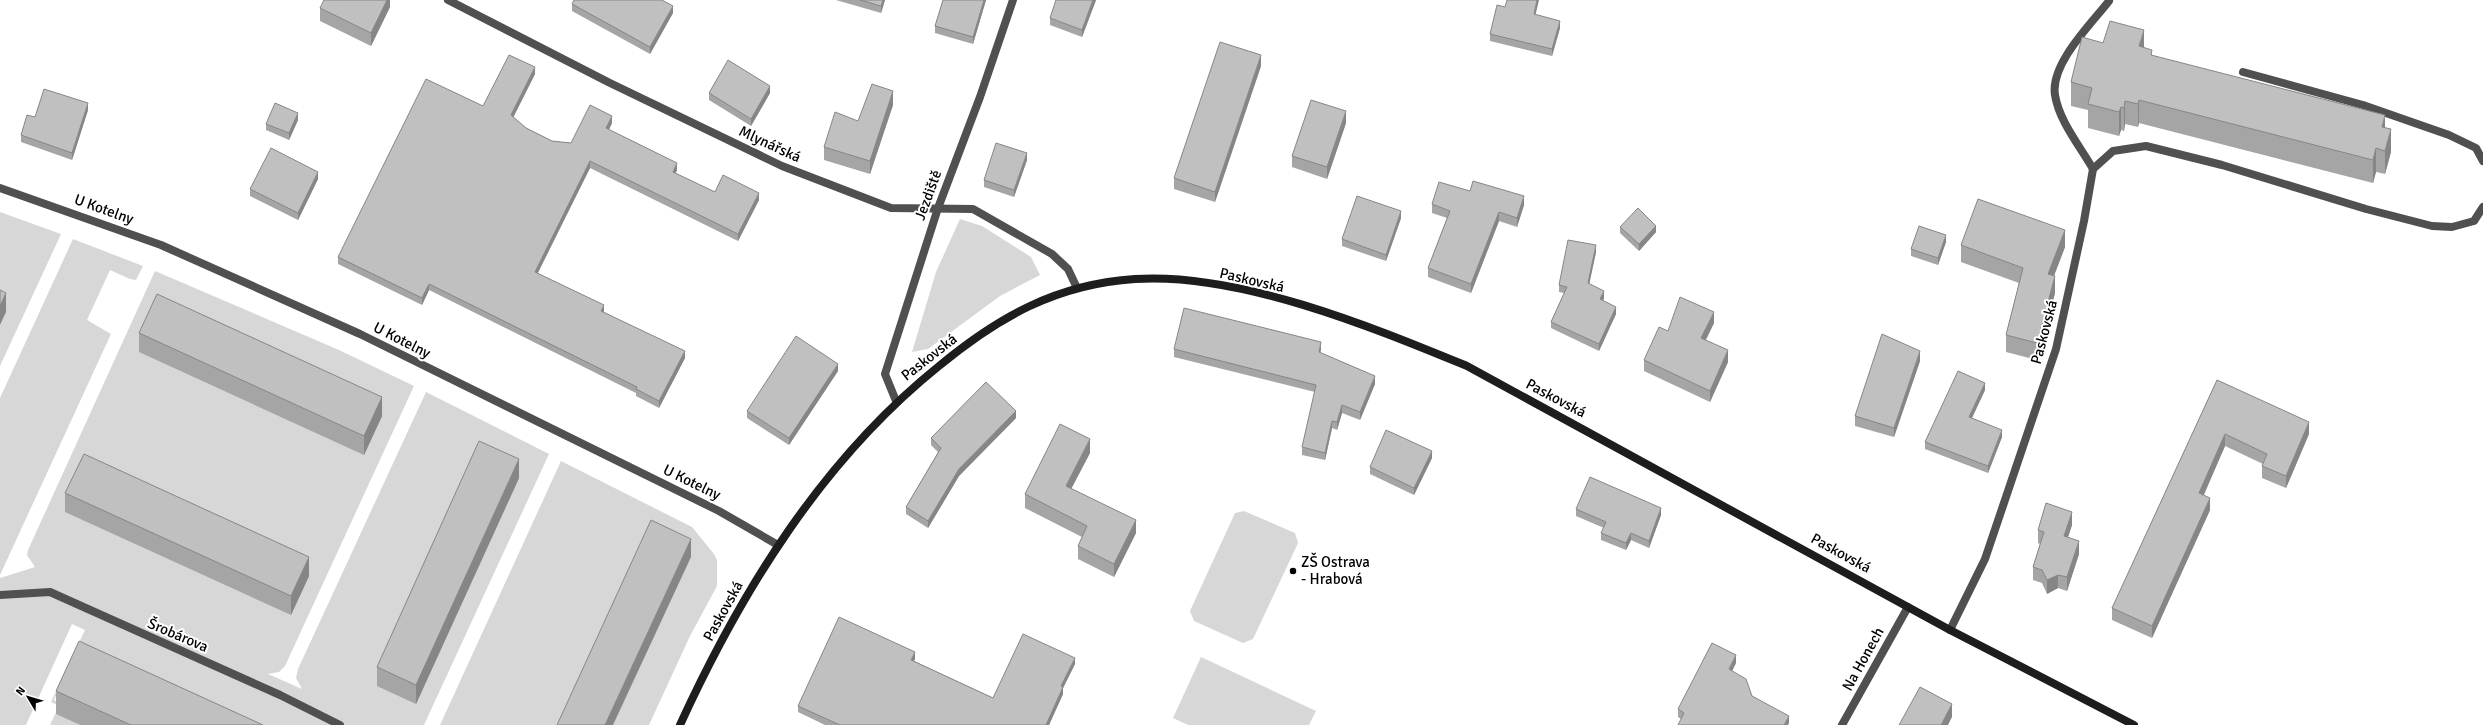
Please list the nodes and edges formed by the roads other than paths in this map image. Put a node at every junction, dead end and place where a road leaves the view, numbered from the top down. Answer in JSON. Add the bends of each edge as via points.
{"nodes":[{"id":1,"x":448,"y":0,"type":"edge"},
{"id":2,"x":1013,"y":0,"type":"edge"},
{"id":3,"x":2109,"y":1,"type":"dead end"},
{"id":4,"x":2243,"y":72,"type":"dead end"},
{"id":5,"x":2483,"y":161,"type":"edge"},
{"id":6,"x":2093,"y":168,"type":"junction"},
{"id":7,"x":0,"y":188,"type":"edge"},
{"id":8,"x":2483,"y":207,"type":"edge"},
{"id":9,"x":938,"y":208,"type":"junction"},
{"id":10,"x":1077,"y":288,"type":"junction"},
{"id":11,"x":896,"y":401,"type":"junction"},
{"id":12,"x":778,"y":545,"type":"junction"},
{"id":13,"x":0,"y":595,"type":"edge"},
{"id":14,"x":1908,"y":607,"type":"junction"},
{"id":15,"x":1950,"y":630,"type":"junction"},
{"id":16,"x":340,"y":725,"type":"edge"},
{"id":17,"x":680,"y":725,"type":"edge"},
{"id":18,"x":1842,"y":725,"type":"edge"},
{"id":19,"x":2134,"y":725,"type":"edge"}],
"edges":[{"from":1,"to":9,"type":"street","name":"Mlynářská","via":[[610,83],[782,166],[891,208]]},
{"from":2,"to":9,"type":"street","name":"Jezdiště"},
{"from":3,"to":6,"type":"street","via":[[2068,53],[2057,72],[2055,94],[2061,114]]},
{"from":4,"to":5,"type":"street","via":[[2363,106],[2449,134],[2476,148]]},
{"from":6,"to":8,"type":"street","via":[[2112,151],[2146,146],[2222,165],[2366,209],[2432,226],[2452,227],[2474,221]]},
{"from":6,"to":15,"type":"street","name":"Paskovská","via":[[2056,349],[1985,560]]},
{"from":7,"to":12,"type":"street","name":"U Kotelny","via":[[160,245],[360,334],[720,511]]},
{"from":9,"to":10,"type":"street","name":"Mlynářská","via":[[973,209],[1052,254],[1068,269]]},
{"from":9,"to":11,"type":"street","name":"Jezdiště","via":[[885,374]]},
{"from":10,"to":11,"type":"main road","name":"Paskovská","via":[[1033,303],[991,327],[953,354]]},
{"from":10,"to":14,"type":"main road","name":"Paskovská","via":[[1137,279],[1226,287],[1321,312],[1407,341],[1467,366],[1530,399]]},
{"from":11,"to":12,"type":"main road","name":"Paskovská","via":[[849,452]]},
{"from":12,"to":17,"type":"main road","name":"Paskovská","via":[[743,601]]},
{"from":13,"to":16,"type":"street","name":"Šrobárova","via":[[50,592],[280,695]]},
{"from":14,"to":15,"type":"main road","name":"Paskovská"},
{"from":14,"to":18,"type":"street","name":"Na Honech"},
{"from":15,"to":19,"type":"main road","name":"Paskovská"}]}
